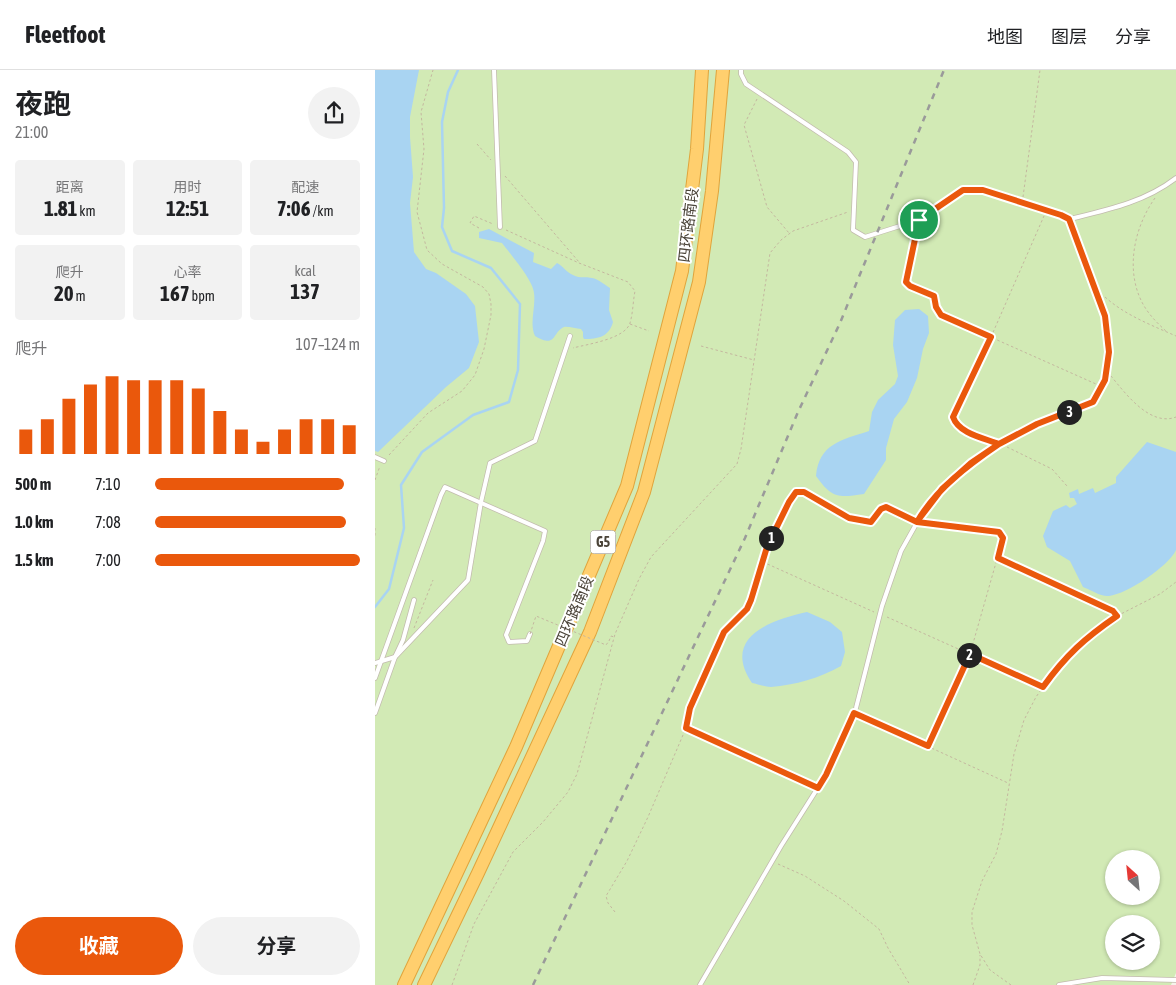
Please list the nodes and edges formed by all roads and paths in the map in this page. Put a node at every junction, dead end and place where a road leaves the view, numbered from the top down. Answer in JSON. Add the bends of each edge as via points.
{"nodes":[{"id":1,"x":433,"y":70,"type":"edge"},
{"id":2,"x":494,"y":70,"type":"edge"},
{"id":3,"x":702,"y":70,"type":"edge"},
{"id":4,"x":723,"y":70,"type":"edge"},
{"id":5,"x":741,"y":70,"type":"edge"},
{"id":6,"x":1040,"y":70,"type":"edge"},
{"id":7,"x":760,"y":94,"type":"junction"},
{"id":8,"x":477,"y":144,"type":"dead end"},
{"id":9,"x":497,"y":168,"type":"junction"},
{"id":10,"x":1176,"y":178,"type":"edge"},
{"id":11,"x":1163,"y":188,"type":"junction"},
{"id":12,"x":1023,"y":203,"type":"junction"},
{"id":13,"x":853,"y":210,"type":"junction"},
{"id":14,"x":1047,"y":210,"type":"junction"},
{"id":15,"x":1069,"y":219,"type":"junction"},
{"id":16,"x":919,"y":220,"type":"junction"},
{"id":17,"x":500,"y":227,"type":"junction"},
{"id":18,"x":479,"y":228,"type":"dead end"},
{"id":19,"x":789,"y":233,"type":"junction"},
{"id":20,"x":579,"y":263,"type":"junction"},
{"id":21,"x":1096,"y":288,"type":"junction"},
{"id":22,"x":630,"y":324,"type":"junction"},
{"id":23,"x":649,"y":331,"type":"dead end"},
{"id":24,"x":1167,"y":332,"type":"junction"},
{"id":25,"x":570,"y":336,"type":"dead end"},
{"id":26,"x":1176,"y":336,"type":"edge"},
{"id":27,"x":991,"y":337,"type":"junction"},
{"id":28,"x":701,"y":346,"type":"dead end"},
{"id":29,"x":566,"y":350,"type":"junction"},
{"id":30,"x":754,"y":360,"type":"junction"},
{"id":31,"x":1106,"y":370,"type":"junction"},
{"id":32,"x":1101,"y":386,"type":"junction"},
{"id":33,"x":1176,"y":417,"type":"edge"},
{"id":34,"x":999,"y":444,"type":"junction"},
{"id":35,"x":375,"y":457,"type":"edge"},
{"id":36,"x":384,"y":461,"type":"junction"},
{"id":37,"x":375,"y":480,"type":"edge"},
{"id":38,"x":1067,"y":486,"type":"dead end"},
{"id":39,"x":481,"y":502,"type":"junction"},
{"id":40,"x":917,"y":522,"type":"junction"},
{"id":41,"x":375,"y":528,"type":"edge"},
{"id":42,"x":375,"y":536,"type":"edge"},
{"id":43,"x":998,"y":558,"type":"junction"},
{"id":44,"x":762,"y":562,"type":"junction"},
{"id":45,"x":433,"y":580,"type":"dead end"},
{"id":46,"x":1176,"y":582,"type":"edge"},
{"id":47,"x":414,"y":600,"type":"dead end"},
{"id":48,"x":880,"y":614,"type":"junction"},
{"id":49,"x":1117,"y":616,"type":"junction"},
{"id":50,"x":413,"y":629,"type":"dead end"},
{"id":51,"x":530,"y":634,"type":"joint"},
{"id":52,"x":615,"y":637,"type":"junction"},
{"id":53,"x":970,"y":654,"type":"junction"},
{"id":54,"x":395,"y":657,"type":"junction"},
{"id":55,"x":381,"y":662,"type":"junction"},
{"id":56,"x":375,"y":663,"type":"edge"},
{"id":57,"x":375,"y":678,"type":"edge"},
{"id":58,"x":1043,"y":687,"type":"junction"},
{"id":59,"x":375,"y":713,"type":"edge"},
{"id":60,"x":854,"y":713,"type":"junction"},
{"id":61,"x":686,"y":728,"type":"junction"},
{"id":62,"x":928,"y":746,"type":"junction"},
{"id":63,"x":1009,"y":783,"type":"junction"},
{"id":64,"x":818,"y":788,"type":"junction"},
{"id":65,"x":772,"y":862,"type":"junction"},
{"id":66,"x":615,"y":912,"type":"dead end"},
{"id":67,"x":980,"y":954,"type":"junction"},
{"id":68,"x":1176,"y":980,"type":"edge"},
{"id":69,"x":404,"y":985,"type":"edge"},
{"id":70,"x":424,"y":985,"type":"edge"},
{"id":71,"x":452,"y":985,"type":"edge"},
{"id":72,"x":700,"y":985,"type":"edge"},
{"id":73,"x":910,"y":985,"type":"edge"},
{"id":74,"x":973,"y":985,"type":"edge"},
{"id":75,"x":1011,"y":985,"type":"edge"},
{"id":76,"x":1059,"y":985,"type":"edge"}],
"edges":[{"from":1,"to":36,"type":"path","via":[[421,112],[424,149],[417,212],[427,250],[442,264],[483,287],[489,294],[491,315],[475,375],[462,391],[428,413]]},
{"from":2,"to":9,"type":"lane"},
{"from":3,"to":69,"type":"highway","name":"四环路南段","number":"G5","via":[[697,149],[682,272],[627,486],[516,747]]},
{"from":4,"to":70,"type":"highway","name":"四环路南段","number":"G5","via":[[712,191],[699,282],[644,492],[589,632]]},
{"from":5,"to":7,"type":"lane","via":[[746,84]]},
{"from":6,"to":12,"type":"path"},
{"from":7,"to":13,"type":"lane","via":[[848,152],[856,162]]},
{"from":7,"to":19,"type":"path","via":[[743,125],[767,207]]},
{"from":8,"to":9,"type":"path"},
{"from":9,"to":17,"type":"lane"},
{"from":9,"to":20,"type":"path"},
{"from":10,"to":11,"type":"lane"},
{"from":11,"to":15,"type":"lane","via":[[1133,202]]},
{"from":11,"to":24,"type":"path","via":[[1140,225],[1132,273],[1150,315]]},
{"from":12,"to":14,"type":"lane"},
{"from":12,"to":16,"type":"lane","via":[[983,190],[963,190]]},
{"from":13,"to":16,"type":"lane","via":[[853,230],[865,237]]},
{"from":13,"to":19,"type":"path"},
{"from":14,"to":15,"type":"lane"},
{"from":14,"to":27,"type":"path"},
{"from":15,"to":21,"type":"lane"},
{"from":16,"to":27,"type":"path","via":[[906,282],[934,296],[941,315]]},
{"from":17,"to":18,"type":"path","via":[[474,216],[470,223]]},
{"from":17,"to":20,"type":"path"},
{"from":19,"to":30,"type":"path","via":[[770,253]]},
{"from":20,"to":22,"type":"path","via":[[629,282],[635,291]]},
{"from":21,"to":24,"type":"path","via":[[1118,309]]},
{"from":21,"to":31,"type":"lane","via":[[1105,316],[1109,352]]},
{"from":22,"to":23,"type":"path"},
{"from":22,"to":29,"type":"path","via":[[617,335]]},
{"from":24,"to":26,"type":"path"},
{"from":25,"to":29,"type":"lane"},
{"from":27,"to":32,"type":"path"},
{"from":27,"to":34,"type":"path","via":[[953,417],[955,424],[962,429]]},
{"from":28,"to":30,"type":"path"},
{"from":29,"to":39,"type":"lane","via":[[535,442],[490,463]]},
{"from":30,"to":52,"type":"path","via":[[737,464],[651,556]]},
{"from":31,"to":32,"type":"lane"},
{"from":31,"to":33,"type":"path","via":[[1133,403],[1144,411],[1158,417]]},
{"from":32,"to":34,"type":"lane","via":[[1093,402],[1037,424]]},
{"from":34,"to":38,"type":"path","via":[[1052,469]]},
{"from":34,"to":40,"type":"lane","via":[[942,489]]},
{"from":35,"to":36,"type":"lane"},
{"from":36,"to":37,"type":"path"},
{"from":39,"to":51,"type":"lane","via":[[545,531],[506,635],[509,642],[527,641]]},
{"from":39,"to":54,"type":"lane","via":[[468,580]]},
{"from":39,"to":55,"type":"lane","via":[[445,488]]},
{"from":40,"to":43,"type":"path","via":[[999,532],[1003,538]]},
{"from":40,"to":44,"type":"path","via":[[886,507],[871,522],[849,518],[804,492],[796,492]]},
{"from":40,"to":48,"type":"lane","via":[[901,551]]},
{"from":41,"to":42,"type":"path"},
{"from":43,"to":49,"type":"path","via":[[1113,611]]},
{"from":43,"to":53,"type":"path"},
{"from":44,"to":48,"type":"path"},
{"from":44,"to":61,"type":"path","via":[[747,609],[724,632],[690,708]]},
{"from":45,"to":50,"type":"path"},
{"from":46,"to":49,"type":"path"},
{"from":47,"to":54,"type":"lane"},
{"from":48,"to":53,"type":"path"},
{"from":48,"to":60,"type":"lane"},
{"from":49,"to":58,"type":"path","via":[[1075,647]]},
{"from":51,"to":52,"type":"path","bridge":true,"via":[[536,616],[606,645],[611,636]]},
{"from":52,"to":71,"type":"path","via":[[577,774],[568,792],[513,852],[474,924]]},
{"from":53,"to":58,"type":"path"},
{"from":53,"to":62,"type":"path"},
{"from":54,"to":55,"type":"lane"},
{"from":54,"to":59,"type":"lane"},
{"from":55,"to":56,"type":"lane"},
{"from":55,"to":57,"type":"lane"},
{"from":58,"to":63,"type":"path","via":[[1024,720]]},
{"from":60,"to":62,"type":"path"},
{"from":60,"to":64,"type":"lane"},
{"from":61,"to":64,"type":"path"},
{"from":61,"to":66,"type":"path","via":[[648,817],[606,896],[607,903]]},
{"from":62,"to":63,"type":"path"},
{"from":63,"to":67,"type":"path","via":[[996,854],[982,880],[972,912]]},
{"from":64,"to":65,"type":"lane"},
{"from":65,"to":72,"type":"lane"},
{"from":65,"to":73,"type":"path","via":[[813,881],[879,929]]},
{"from":67,"to":74,"type":"path"},
{"from":67,"to":75,"type":"path","via":[[990,970]]},
{"from":68,"to":76,"type":"lane","via":[[1102,978]]}]}
